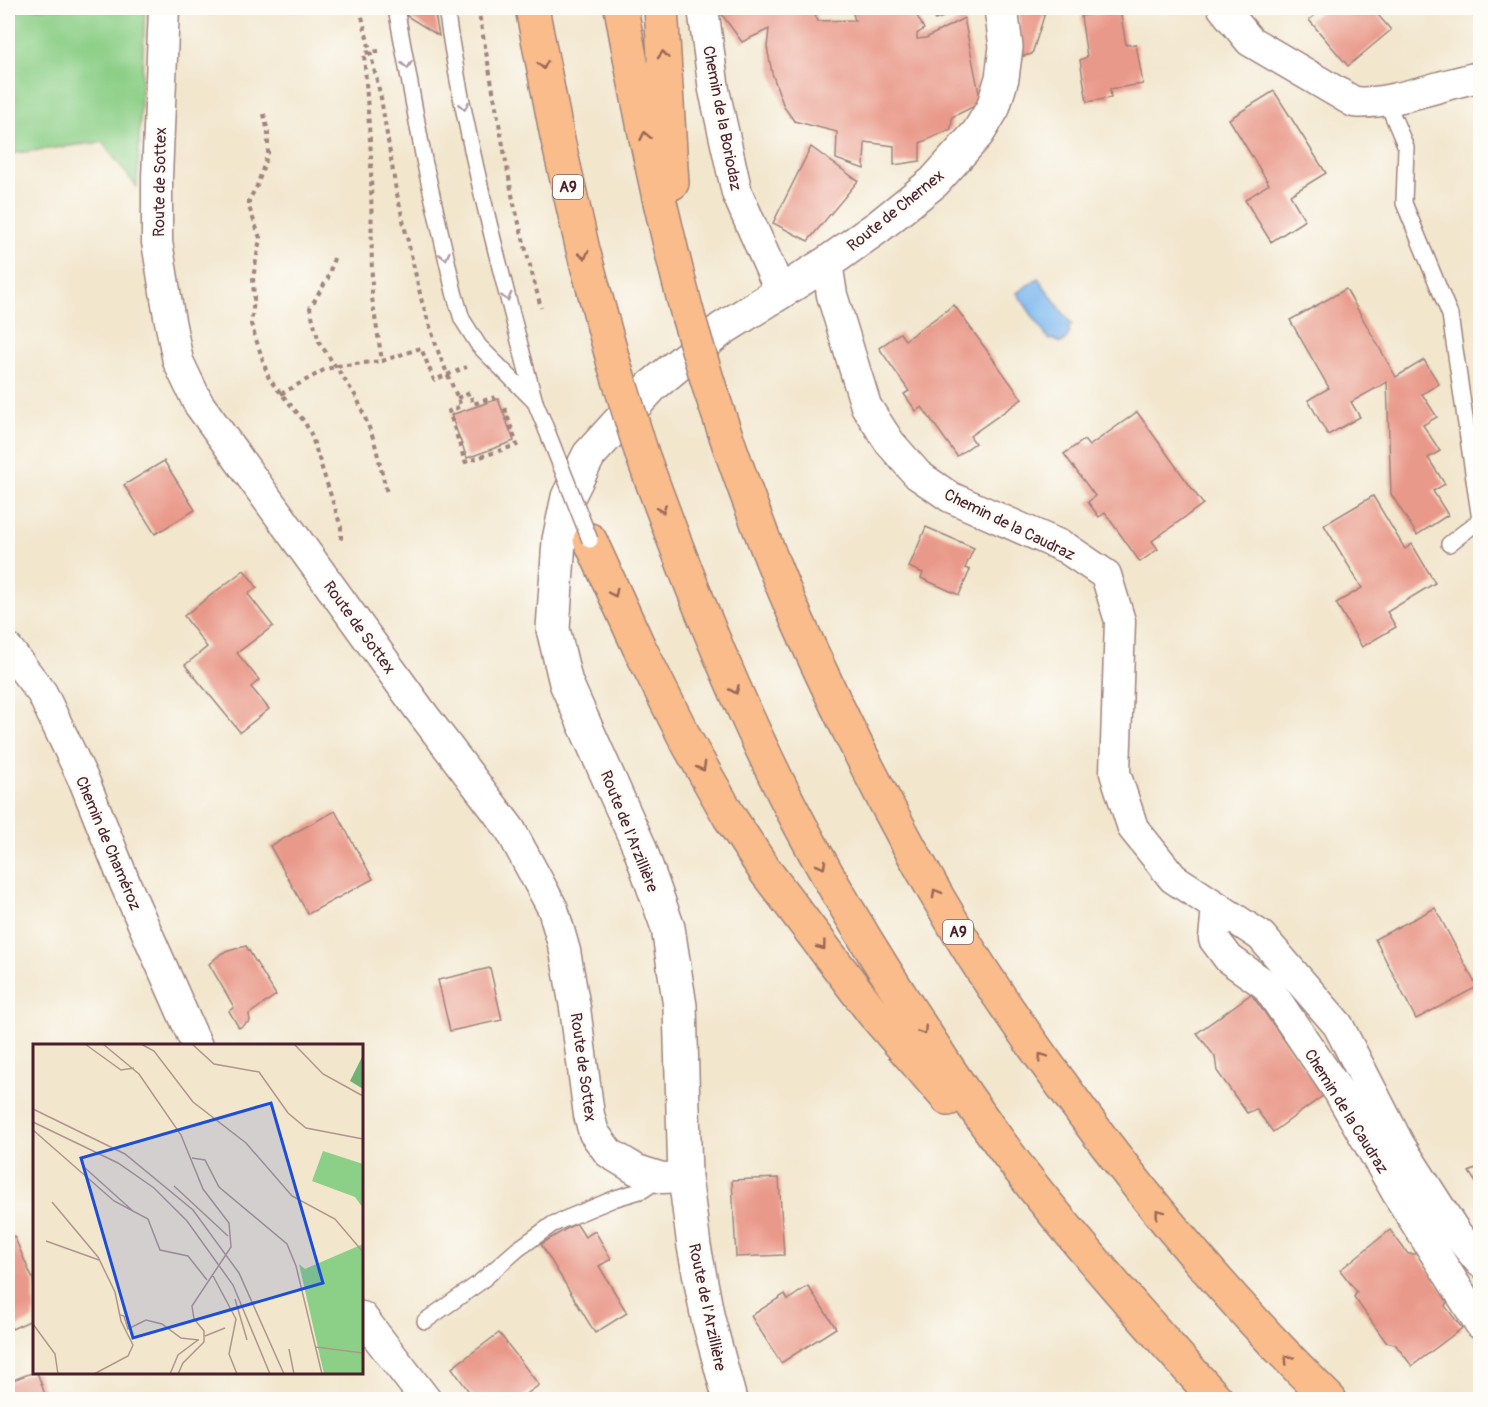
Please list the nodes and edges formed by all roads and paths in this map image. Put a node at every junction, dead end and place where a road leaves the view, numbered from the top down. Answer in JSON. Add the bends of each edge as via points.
{"nodes":[{"id":1,"x":164,"y":8,"type":"edge"},
{"id":2,"x":360,"y":8,"type":"edge"},
{"id":3,"x":396,"y":8,"type":"edge"},
{"id":4,"x":446,"y":8,"type":"edge"},
{"id":5,"x":478,"y":8,"type":"edge"},
{"id":6,"x":532,"y":8,"type":"edge"},
{"id":7,"x":621,"y":8,"type":"edge"},
{"id":8,"x":661,"y":8,"type":"edge"},
{"id":9,"x":703,"y":8,"type":"edge"},
{"id":10,"x":1002,"y":8,"type":"edge"},
{"id":11,"x":1223,"y":8,"type":"edge"},
{"id":12,"x":403,"y":47,"type":"junction"},
{"id":13,"x":371,"y":52,"type":"junction"},
{"id":14,"x":1480,"y":77,"type":"edge"},
{"id":15,"x":1386,"y":100,"type":"junction"},
{"id":16,"x":264,"y":114,"type":"dead end"},
{"id":17,"x":334,"y":258,"type":"dead end"},
{"id":18,"x":827,"y":263,"type":"junction"},
{"id":19,"x":679,"y":281,"type":"junction"},
{"id":20,"x":781,"y":293,"type":"junction"},
{"id":21,"x":541,"y":308,"type":"dead end"},
{"id":22,"x":722,"y":329,"type":"joint"},
{"id":23,"x":490,"y":358,"type":"junction"},
{"id":24,"x":382,"y":361,"type":"junction"},
{"id":25,"x":336,"y":366,"type":"junction"},
{"id":26,"x":448,"y":375,"type":"junction"},
{"id":27,"x":281,"y":394,"type":"junction"},
{"id":28,"x":458,"y":398,"type":"junction"},
{"id":29,"x":535,"y":402,"type":"junction"},
{"id":30,"x":387,"y":493,"type":"dead end"},
{"id":31,"x":590,"y":540,"type":"joint"},
{"id":32,"x":1449,"y":544,"type":"dead end"},
{"id":33,"x":316,"y":565,"type":"junction"},
{"id":34,"x":8,"y":649,"type":"edge"},
{"id":35,"x":1217,"y":907,"type":"junction"},
{"id":36,"x":196,"y":1044,"type":"edge"},
{"id":37,"x":674,"y":1177,"type":"junction"},
{"id":38,"x":1032,"y":1186,"type":"junction"},
{"id":39,"x":1480,"y":1262,"type":"edge"},
{"id":40,"x":363,"y":1318,"type":"edge"},
{"id":41,"x":425,"y":1321,"type":"dead end"},
{"id":42,"x":1480,"y":1324,"type":"edge"},
{"id":43,"x":426,"y":1400,"type":"edge"},
{"id":44,"x":730,"y":1400,"type":"edge"},
{"id":45,"x":1217,"y":1400,"type":"edge"},
{"id":46,"x":1330,"y":1400,"type":"edge"}],
"edges":[{"from":1,"to":33,"type":"street","name":"Route de Sottex","via":[[158,242],[178,362],[198,403]]},
{"from":2,"to":13,"type":"path"},
{"from":3,"to":12,"type":"lane"},
{"from":4,"to":29,"type":"lane","one_way":true,"via":[[472,150]]},
{"from":5,"to":21,"type":"path","via":[[513,200]]},
{"from":6,"to":38,"type":"highway","number":"A9","one_way":true,"bridge":true,"via":[[583,250],[614,364],[642,454],[714,644],[829,879],[957,1083]]},
{"from":19,"to":7,"type":"highway","number":"A9","one_way":true,"via":[[635,89]]},
{"from":19,"to":8,"type":"highway","one_way":true},
{"from":9,"to":20,"type":"street","name":"Chemin de la Boriodaz","via":[[714,90],[737,193]]},
{"from":10,"to":18,"type":"street","name":"Route de Chernex","via":[[1006,47],[1002,78],[993,108],[978,133],[934,182]]},
{"from":11,"to":15,"type":"street","via":[[1250,41],[1346,98],[1365,104]]},
{"from":12,"to":13,"type":"path"},
{"from":12,"to":23,"type":"lane","one_way":true,"via":[[454,292],[469,332]]},
{"from":13,"to":24,"type":"path","via":[[364,53],[371,155],[372,298]]},
{"from":13,"to":26,"type":"path","via":[[396,190],[420,291]]},
{"from":14,"to":15,"type":"street"},
{"from":15,"to":32,"type":"lane","via":[[1406,147],[1404,203],[1450,315],[1480,520]]},
{"from":16,"to":27,"type":"path","via":[[268,153],[249,200],[260,238],[251,324],[269,379]]},
{"from":17,"to":25,"type":"path","via":[[328,278],[310,308],[319,342]]},
{"from":18,"to":20,"type":"street","name":"Route de Chernex"},
{"from":18,"to":35,"type":"street","name":"Chemin de la Caudraz","via":[[832,295],[866,406],[918,475],[950,497],[1066,548],[1106,575],[1119,621],[1115,773],[1133,828],[1173,878]]},
{"from":46,"to":19,"type":"highway","number":"A9","one_way":true,"bridge":true,"via":[[1168,1225],[1026,1036],[961,937],[849,733],[800,628],[710,389]]},
{"from":20,"to":22,"type":"street","name":"Route de Chernex"},
{"from":22,"to":37,"type":"street","name":"Route de l'Arzillière","via":[[652,386],[589,454],[568,497],[559,540],[553,629],[566,683],[639,846],[668,928],[680,1006]]},
{"from":23,"to":26,"type":"path"},
{"from":23,"to":29,"type":"lane"},
{"from":24,"to":25,"type":"path"},
{"from":24,"to":26,"type":"path","via":[[421,348],[434,380]]},
{"from":25,"to":27,"type":"path"},
{"from":25,"to":30,"type":"path","via":[[357,398],[370,429]]},
{"from":26,"to":28,"type":"path"},
{"from":27,"to":33,"type":"path","via":[[311,434],[341,527],[338,543]]},
{"from":28,"to":28,"type":"path","via":[[461,406],[449,411],[465,462],[517,445],[500,396],[473,404],[470,393]]},
{"from":29,"to":31,"type":"lane","bridge":true},
{"from":31,"to":38,"type":"highway","one_way":true,"via":[[686,740],[766,872],[874,1014],[959,1112]]},
{"from":33,"to":37,"type":"street","name":"Route de Sottex","via":[[510,829],[553,909],[576,1008],[594,1133],[609,1153],[623,1163]]},
{"from":34,"to":36,"type":"street","name":"Chemin de Chaméroz","via":[[42,693]]},
{"from":35,"to":39,"type":"street","name":"Chemin de la Caudraz","via":[[1261,936],[1338,1025],[1399,1144],[1456,1233]]},
{"from":35,"to":42,"type":"street","name":"Chemin de la Caudraz","via":[[1214,939],[1229,959],[1266,985],[1339,1092]]},
{"from":37,"to":41,"type":"lane","via":[[553,1224]]},
{"from":37,"to":44,"type":"street","name":"Route de l'Arzillière"},
{"from":38,"to":45,"type":"highway","number":"A9"},
{"from":40,"to":43,"type":"street"}]}
